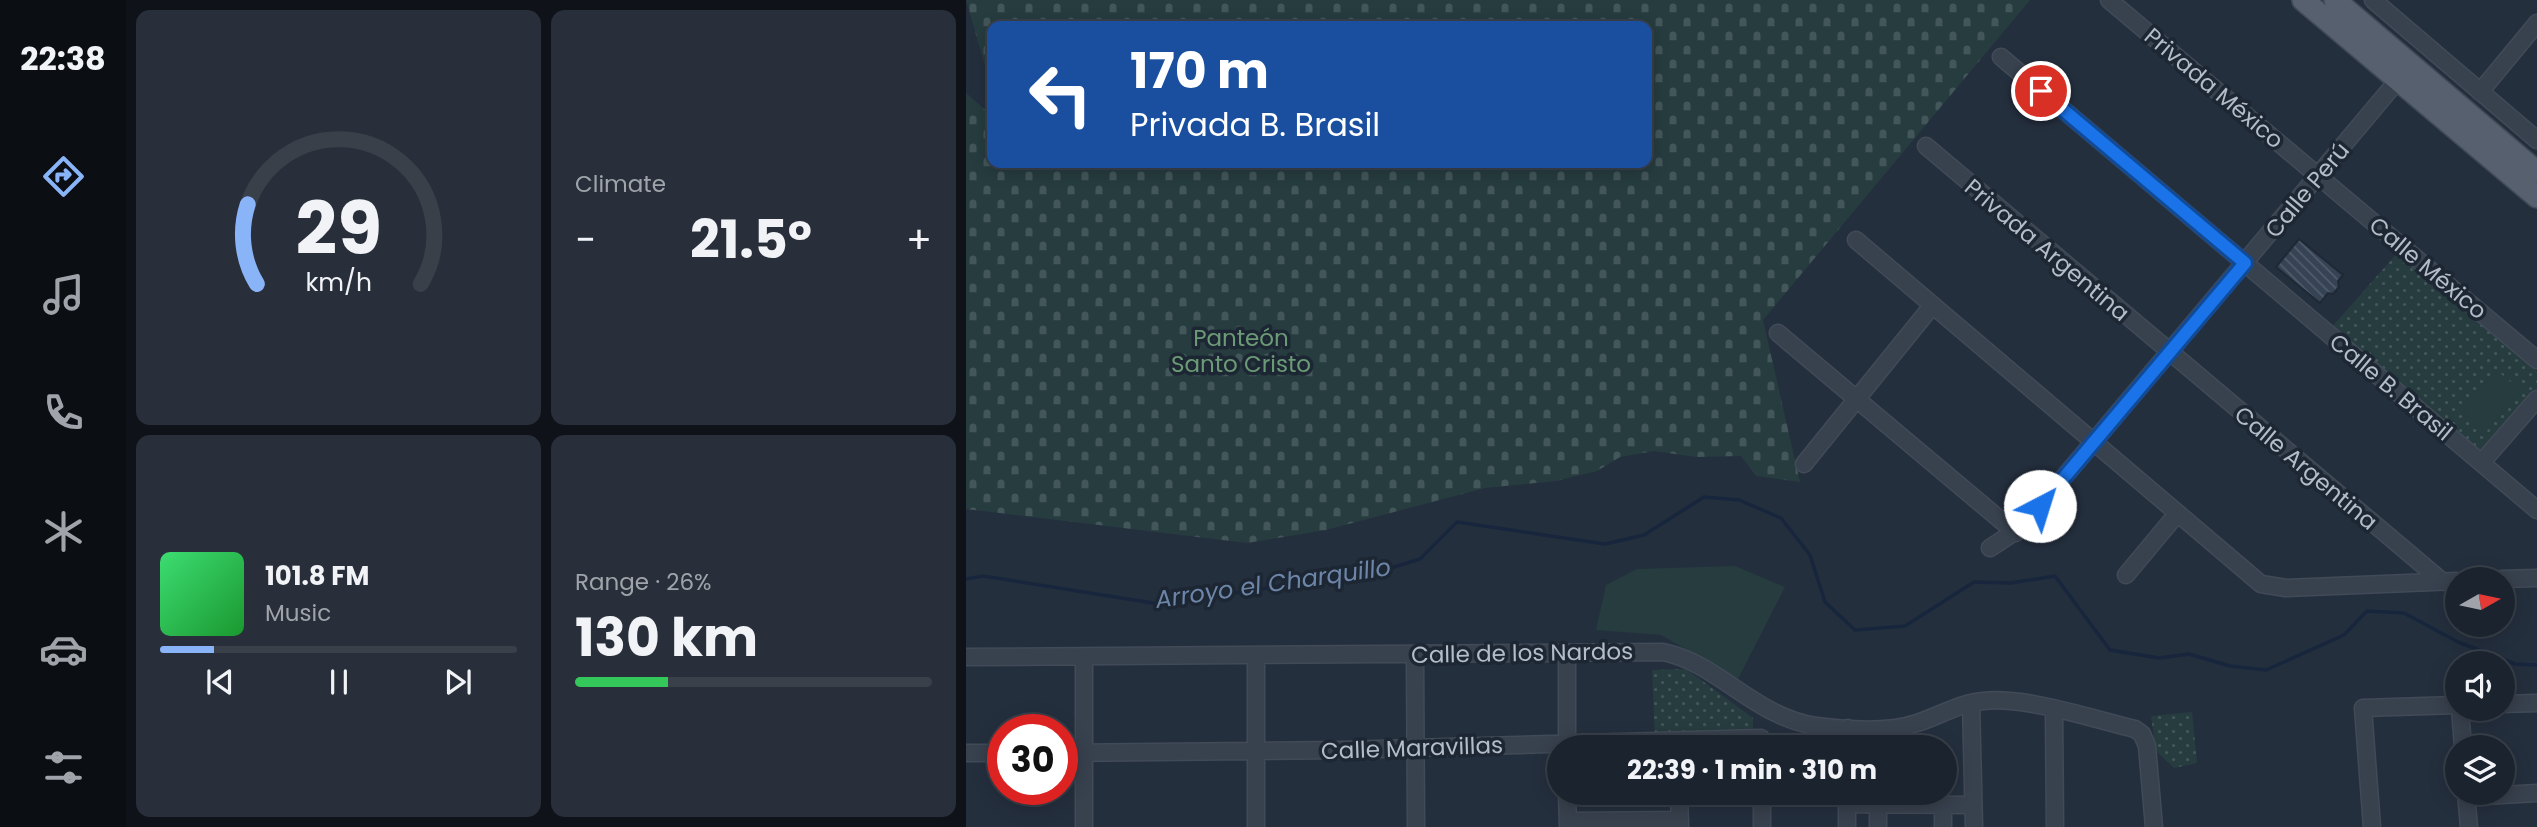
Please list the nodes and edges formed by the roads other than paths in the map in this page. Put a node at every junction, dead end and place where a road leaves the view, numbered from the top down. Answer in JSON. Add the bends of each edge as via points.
{"nodes":[{"id":1,"x":2109,"y":0,"type":"edge"},
{"id":2,"x":2302,"y":0,"type":"edge"},
{"id":3,"x":2334,"y":0,"type":"edge"},
{"id":4,"x":2373,"y":0,"type":"edge"},
{"id":5,"x":2537,"y":23,"type":"edge"},
{"id":6,"x":2383,"y":42,"type":"junction"},
{"id":7,"x":2001,"y":57,"type":"dead end"},
{"id":8,"x":2398,"y":80,"type":"junction"},
{"id":9,"x":2438,"y":89,"type":"junction"},
{"id":10,"x":2480,"y":92,"type":"junction"},
{"id":11,"x":2537,"y":139,"type":"edge"},
{"id":12,"x":1926,"y":146,"type":"dead end"},
{"id":13,"x":2537,"y":172,"type":"edge"},
{"id":14,"x":2319,"y":176,"type":"junction"},
{"id":15,"x":2537,"y":197,"type":"edge"},
{"id":16,"x":1856,"y":240,"type":"dead end"},
{"id":17,"x":2245,"y":263,"type":"junction"},
{"id":18,"x":1932,"y":306,"type":"junction"},
{"id":19,"x":1778,"y":333,"type":"dead end"},
{"id":20,"x":2169,"y":353,"type":"junction"},
{"id":21,"x":2537,"y":360,"type":"edge"},
{"id":22,"x":1857,"y":398,"type":"junction"},
{"id":23,"x":2537,"y":399,"type":"edge"},
{"id":24,"x":2092,"y":443,"type":"junction"},
{"id":25,"x":2482,"y":463,"type":"junction"},
{"id":26,"x":1804,"y":464,"type":"dead end"},
{"id":27,"x":2537,"y":510,"type":"edge"},
{"id":28,"x":2177,"y":514,"type":"junction"},
{"id":29,"x":2016,"y":533,"type":"junction"},
{"id":30,"x":1990,"y":548,"type":"dead end"},
{"id":31,"x":2126,"y":575,"type":"dead end"},
{"id":32,"x":2445,"y":577,"type":"edge"},
{"id":33,"x":2537,"y":578,"type":"edge"},
{"id":34,"x":2515,"y":579,"type":"edge"},
{"id":35,"x":2445,"y":581,"type":"edge"},
{"id":36,"x":1567,"y":653,"type":"junction"},
{"id":37,"x":1415,"y":654,"type":"junction"},
{"id":38,"x":966,"y":657,"type":"edge"},
{"id":39,"x":1084,"y":657,"type":"junction"},
{"id":40,"x":1256,"y":657,"type":"junction"},
{"id":41,"x":1971,"y":703,"type":"junction"},
{"id":42,"x":2537,"y":703,"type":"edge"},
{"id":43,"x":2515,"y":704,"type":"edge"},
{"id":44,"x":1761,"y":707,"type":"junction"},
{"id":45,"x":2445,"y":707,"type":"edge"},
{"id":46,"x":2054,"y":710,"type":"junction"},
{"id":47,"x":1848,"y":728,"type":"junction"},
{"id":48,"x":1567,"y":735,"type":"edge"},
{"id":49,"x":1761,"y":735,"type":"edge"},
{"id":50,"x":1848,"y":735,"type":"edge"},
{"id":51,"x":1547,"y":746,"type":"edge"},
{"id":52,"x":1416,"y":749,"type":"junction"},
{"id":53,"x":1256,"y":752,"type":"junction"},
{"id":54,"x":966,"y":753,"type":"edge"},
{"id":55,"x":987,"y":753,"type":"edge"},
{"id":56,"x":1078,"y":753,"type":"edge"},
{"id":57,"x":1085,"y":753,"type":"junction"},
{"id":58,"x":2537,"y":793,"type":"edge"},
{"id":59,"x":2515,"y":794,"type":"edge"},
{"id":60,"x":1957,"y":804,"type":"edge"},
{"id":61,"x":1567,"y":805,"type":"edge"},
{"id":62,"x":1679,"y":805,"type":"edge"},
{"id":63,"x":1762,"y":805,"type":"edge"},
{"id":64,"x":1847,"y":805,"type":"edge"},
{"id":65,"x":1878,"y":805,"type":"edge"},
{"id":66,"x":1943,"y":805,"type":"edge"},
{"id":67,"x":1973,"y":805,"type":"junction"},
{"id":68,"x":2468,"y":805,"type":"edge"},
{"id":69,"x":1568,"y":824,"type":"edge"},
{"id":70,"x":1649,"y":824,"type":"edge"},
{"id":71,"x":1680,"y":824,"type":"edge"},
{"id":72,"x":1084,"y":827,"type":"edge"},
{"id":73,"x":1256,"y":827,"type":"edge"},
{"id":74,"x":1416,"y":827,"type":"edge"},
{"id":75,"x":1762,"y":827,"type":"edge"},
{"id":76,"x":1847,"y":827,"type":"edge"},
{"id":77,"x":1878,"y":827,"type":"edge"},
{"id":78,"x":1943,"y":827,"type":"edge"},
{"id":79,"x":1974,"y":827,"type":"edge"},
{"id":80,"x":2055,"y":827,"type":"edge"},
{"id":81,"x":2154,"y":827,"type":"edge"},
{"id":82,"x":2372,"y":827,"type":"edge"},
{"id":83,"x":2469,"y":827,"type":"edge"}],
"edges":[{"from":1,"to":14,"type":"street","name":"Privada México"},
{"from":2,"to":8,"type":"main road"},
{"from":3,"to":6,"type":"main road"},
{"from":4,"to":10,"type":"street"},
{"from":5,"to":10,"type":"street"},
{"from":6,"to":8,"type":"street"},
{"from":6,"to":9,"type":"main road"},
{"from":7,"to":17,"type":"street","name":"Calle B. Brasil"},
{"from":8,"to":9,"type":"street","via":[[2407,78]]},
{"from":8,"to":14,"type":"street","name":"Calle Perú"},
{"from":8,"to":15,"type":"main road"},
{"from":9,"to":13,"type":"main road"},
{"from":10,"to":11,"type":"street"},
{"from":12,"to":20,"type":"street","name":"Privada Argentina"},
{"from":14,"to":17,"type":"street","name":"Calle Perú"},
{"from":14,"to":21,"type":"street","name":"Calle México"},
{"from":16,"to":18,"type":"street"},
{"from":17,"to":20,"type":"street","name":"Calle Perú"},
{"from":17,"to":25,"type":"street","name":"Calle B. Brasil"},
{"from":18,"to":22,"type":"street"},
{"from":18,"to":24,"type":"street"},
{"from":19,"to":22,"type":"street"},
{"from":20,"to":24,"type":"street","name":"Calle Perú"},
{"from":20,"to":32,"type":"street","name":"Calle Argentina"},
{"from":22,"to":26,"type":"street"},
{"from":22,"to":29,"type":"street"},
{"from":23,"to":25,"type":"street"},
{"from":24,"to":28,"type":"street"},
{"from":24,"to":29,"type":"street","name":"Calle Perú"},
{"from":25,"to":27,"type":"street","name":"Calle B. Brasil"},
{"from":28,"to":31,"type":"street"},
{"from":28,"to":35,"type":"street","via":[[2268,586]]},
{"from":29,"to":30,"type":"street","name":"Calle Perú"},
{"from":33,"to":34,"type":"street"},
{"from":36,"to":37,"type":"street","name":"Calle de los Nardos"},
{"from":36,"to":44,"type":"street","name":"Calle de los Nardos","via":[[1674,654]]},
{"from":36,"to":48,"type":"street"},
{"from":37,"to":40,"type":"street","name":"Calle de los Nardos"},
{"from":37,"to":52,"type":"street"},
{"from":38,"to":39,"type":"street","name":"Calle de los Nardos"},
{"from":39,"to":40,"type":"street","name":"Calle de los Nardos"},
{"from":39,"to":57,"type":"street"},
{"from":40,"to":53,"type":"street"},
{"from":41,"to":46,"type":"street","name":"Calle de los Nardos","via":[[1994,700]]},
{"from":41,"to":47,"type":"street","name":"Calle de los Nardos","via":[[1905,726]]},
{"from":41,"to":67,"type":"street"},
{"from":42,"to":43,"type":"street"},
{"from":44,"to":47,"type":"street","name":"Calle de los Nardos","via":[[1797,722]]},
{"from":44,"to":49,"type":"street"},
{"from":45,"to":82,"type":"street","via":[[2363,708]]},
{"from":46,"to":80,"type":"street"},
{"from":46,"to":81,"type":"street","via":[[2135,729],[2145,739]]},
{"from":47,"to":50,"type":"street"},
{"from":51,"to":52,"type":"street","name":"Calle Maravillas"},
{"from":52,"to":53,"type":"street","name":"Calle Maravillas"},
{"from":52,"to":74,"type":"street"},
{"from":53,"to":57,"type":"street","name":"Calle Maravillas"},
{"from":53,"to":73,"type":"street"},
{"from":54,"to":55,"type":"street"},
{"from":56,"to":57,"type":"street","name":"Calle Maravillas"},
{"from":57,"to":72,"type":"street"},
{"from":58,"to":59,"type":"street"},
{"from":60,"to":67,"type":"street"},
{"from":61,"to":69,"type":"street"},
{"from":62,"to":71,"type":"street"},
{"from":63,"to":75,"type":"street"},
{"from":64,"to":76,"type":"street"},
{"from":65,"to":77,"type":"street"},
{"from":66,"to":78,"type":"street"},
{"from":67,"to":79,"type":"street"},
{"from":68,"to":83,"type":"street"},
{"from":69,"to":70,"type":"street"},
{"from":70,"to":71,"type":"street"}]}
